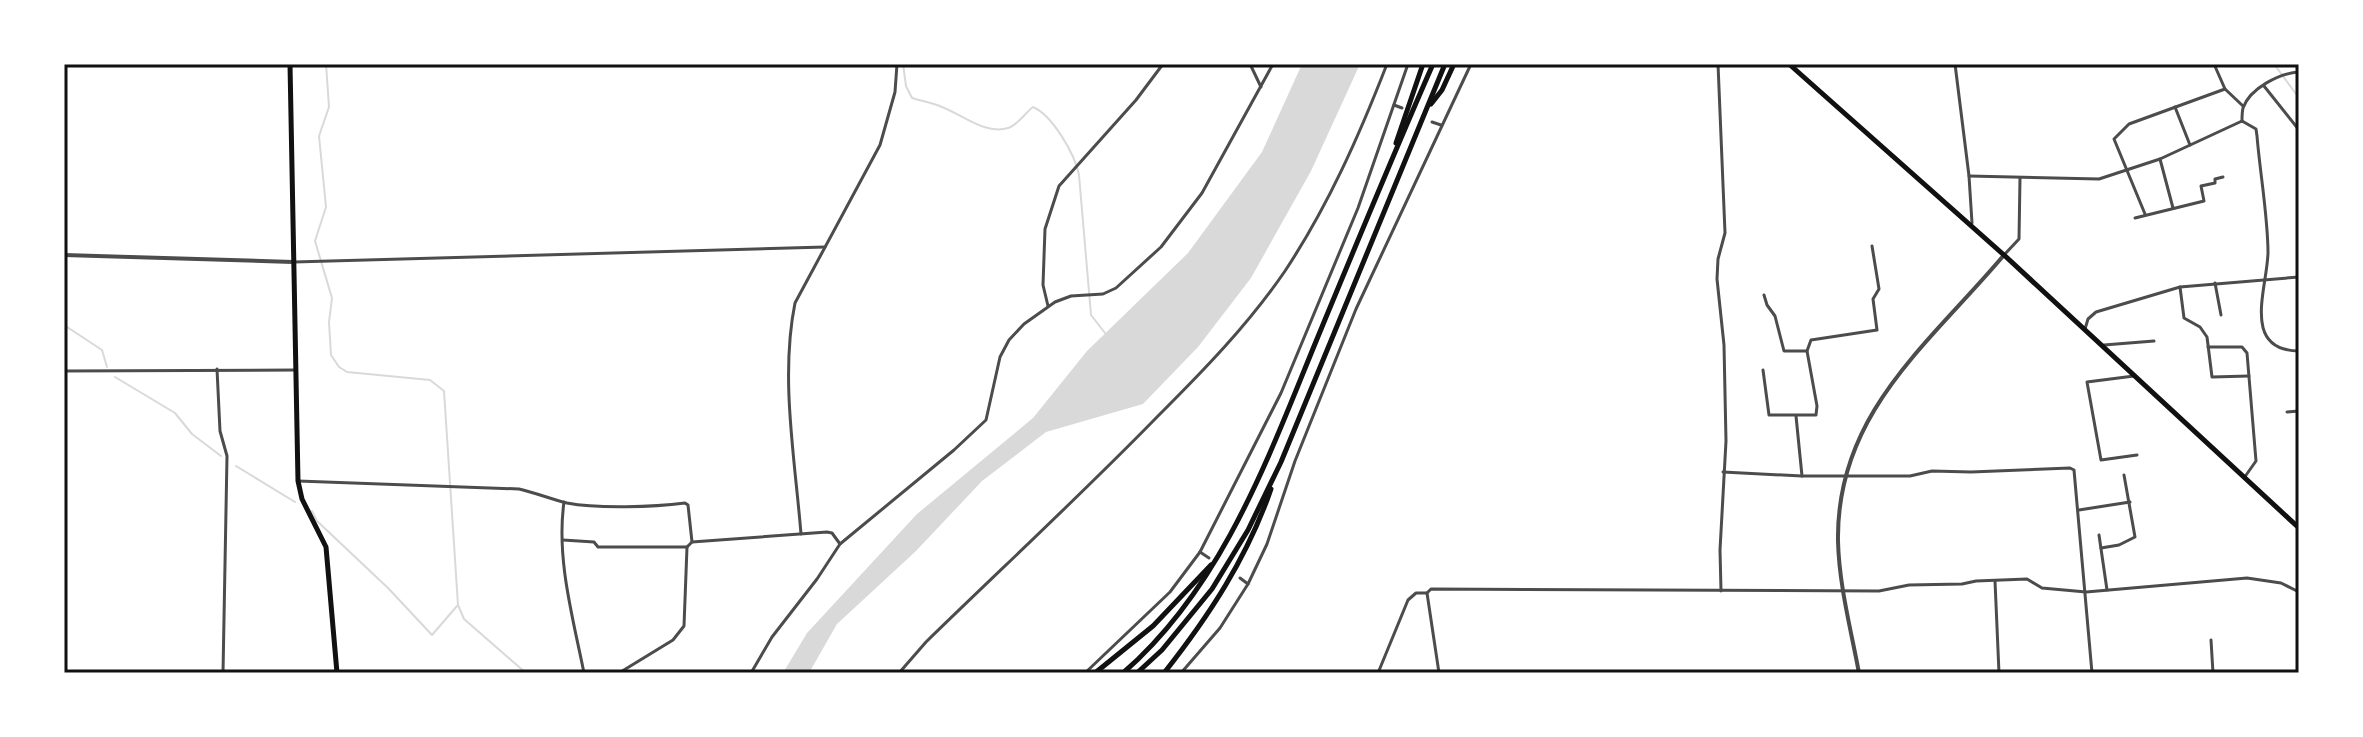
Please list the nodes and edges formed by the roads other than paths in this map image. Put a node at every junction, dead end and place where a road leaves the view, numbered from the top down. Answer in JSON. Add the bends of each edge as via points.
{"nodes":[{"id":1,"x":290,"y":64,"type":"edge"},
{"id":2,"x":897,"y":64,"type":"edge"},
{"id":3,"x":1163,"y":64,"type":"edge"},
{"id":4,"x":1250,"y":64,"type":"edge"},
{"id":5,"x":1273,"y":64,"type":"edge"},
{"id":6,"x":1387,"y":64,"type":"edge"},
{"id":7,"x":1408,"y":64,"type":"edge"},
{"id":8,"x":1423,"y":64,"type":"edge"},
{"id":9,"x":1433,"y":64,"type":"edge"},
{"id":10,"x":1445,"y":64,"type":"edge"},
{"id":11,"x":1454,"y":64,"type":"edge"},
{"id":12,"x":1471,"y":64,"type":"edge"},
{"id":13,"x":1718,"y":64,"type":"edge"},
{"id":14,"x":1789,"y":64,"type":"edge"},
{"id":15,"x":1955,"y":64,"type":"edge"},
{"id":16,"x":2214,"y":64,"type":"edge"},
{"id":17,"x":2299,"y":72,"type":"edge"},
{"id":18,"x":2264,"y":86,"type":"junction"},
{"id":19,"x":1261,"y":87,"type":"junction"},
{"id":20,"x":2225,"y":89,"type":"junction"},
{"id":21,"x":1394,"y":105,"type":"junction"},
{"id":22,"x":2243,"y":106,"type":"junction"},
{"id":23,"x":2175,"y":107,"type":"junction"},
{"id":24,"x":1402,"y":108,"type":"dead end"},
{"id":25,"x":1426,"y":111,"type":"junction"},
{"id":26,"x":2242,"y":121,"type":"junction"},
{"id":27,"x":1432,"y":122,"type":"dead end"},
{"id":28,"x":1441,"y":125,"type":"junction"},
{"id":29,"x":2299,"y":130,"type":"edge"},
{"id":30,"x":2190,"y":145,"type":"junction"},
{"id":31,"x":2160,"y":159,"type":"junction"},
{"id":32,"x":2127,"y":170,"type":"junction"},
{"id":33,"x":1969,"y":176,"type":"junction"},
{"id":34,"x":2223,"y":177,"type":"dead end"},
{"id":35,"x":2020,"y":178,"type":"junction"},
{"id":36,"x":1383,"y":182,"type":"junction"},
{"id":37,"x":2173,"y":208,"type":"junction"},
{"id":38,"x":2145,"y":214,"type":"junction"},
{"id":39,"x":2135,"y":218,"type":"dead end"},
{"id":40,"x":1972,"y":227,"type":"junction"},
{"id":41,"x":1872,"y":246,"type":"dead end"},
{"id":42,"x":825,"y":247,"type":"junction"},
{"id":43,"x":64,"y":255,"type":"edge"},
{"id":44,"x":2004,"y":255,"type":"junction"},
{"id":45,"x":294,"y":262,"type":"junction"},
{"id":46,"x":2299,"y":277,"type":"edge"},
{"id":47,"x":2264,"y":278,"type":"junction"},
{"id":48,"x":2215,"y":283,"type":"junction"},
{"id":49,"x":2180,"y":287,"type":"junction"},
{"id":50,"x":1322,"y":294,"type":"junction"},
{"id":51,"x":1764,"y":295,"type":"dead end"},
{"id":52,"x":1329,"y":297,"type":"dead end"},
{"id":53,"x":1048,"y":306,"type":"junction"},
{"id":54,"x":1350,"y":306,"type":"dead end"},
{"id":55,"x":1356,"y":309,"type":"junction"},
{"id":56,"x":2221,"y":315,"type":"dead end"},
{"id":57,"x":2085,"y":331,"type":"junction"},
{"id":58,"x":2154,"y":341,"type":"dead end"},
{"id":59,"x":2100,"y":345,"type":"junction"},
{"id":60,"x":2208,"y":347,"type":"junction"},
{"id":61,"x":1807,"y":351,"type":"junction"},
{"id":62,"x":2299,"y":351,"type":"edge"},
{"id":63,"x":217,"y":369,"type":"junction"},
{"id":64,"x":296,"y":370,"type":"junction"},
{"id":65,"x":1763,"y":370,"type":"dead end"},
{"id":66,"x":64,"y":371,"type":"edge"},
{"id":67,"x":2134,"y":376,"type":"junction"},
{"id":68,"x":2249,"y":376,"type":"junction"},
{"id":69,"x":2299,"y":411,"type":"edge"},
{"id":70,"x":2287,"y":412,"type":"dead end"},
{"id":71,"x":1796,"y":415,"type":"junction"},
{"id":72,"x":1256,"y":445,"type":"junction"},
{"id":73,"x":1264,"y":448,"type":"dead end"},
{"id":74,"x":2137,"y":455,"type":"dead end"},
{"id":75,"x":1281,"y":462,"type":"junction"},
{"id":76,"x":1723,"y":472,"type":"junction"},
{"id":77,"x":1847,"y":474,"type":"junction"},
{"id":78,"x":2124,"y":475,"type":"dead end"},
{"id":79,"x":1802,"y":476,"type":"junction"},
{"id":80,"x":2244,"y":478,"type":"junction"},
{"id":81,"x":298,"y":481,"type":"junction"},
{"id":82,"x":564,"y":502,"type":"junction"},
{"id":83,"x":2130,"y":502,"type":"junction"},
{"id":84,"x":2079,"y":510,"type":"junction"},
{"id":85,"x":2299,"y":528,"type":"edge"},
{"id":86,"x":801,"y":534,"type":"junction"},
{"id":87,"x":2099,"y":535,"type":"dead end"},
{"id":88,"x":563,"y":540,"type":"junction"},
{"id":89,"x":692,"y":542,"type":"junction"},
{"id":90,"x":840,"y":544,"type":"junction"},
{"id":91,"x":687,"y":547,"type":"junction"},
{"id":92,"x":2101,"y":548,"type":"junction"},
{"id":93,"x":1200,"y":552,"type":"junction"},
{"id":94,"x":1209,"y":558,"type":"dead end"},
{"id":95,"x":1216,"y":559,"type":"junction"},
{"id":96,"x":1240,"y":578,"type":"dead end"},
{"id":97,"x":1995,"y":580,"type":"junction"},
{"id":98,"x":1248,"y":584,"type":"junction"},
{"id":99,"x":2107,"y":590,"type":"junction"},
{"id":100,"x":1721,"y":591,"type":"junction"},
{"id":101,"x":1843,"y":591,"type":"junction"},
{"id":102,"x":2086,"y":592,"type":"junction"},
{"id":103,"x":2299,"y":592,"type":"edge"},
{"id":104,"x":1427,"y":593,"type":"junction"},
{"id":105,"x":2211,"y":640,"type":"dead end"},
{"id":106,"x":223,"y":673,"type":"edge"},
{"id":107,"x":337,"y":673,"type":"edge"},
{"id":108,"x":584,"y":673,"type":"edge"},
{"id":109,"x":619,"y":673,"type":"edge"},
{"id":110,"x":751,"y":673,"type":"edge"},
{"id":111,"x":899,"y":673,"type":"edge"},
{"id":112,"x":1085,"y":673,"type":"edge"},
{"id":113,"x":1095,"y":673,"type":"edge"},
{"id":114,"x":1123,"y":673,"type":"edge"},
{"id":115,"x":1137,"y":673,"type":"edge"},
{"id":116,"x":1164,"y":673,"type":"edge"},
{"id":117,"x":1181,"y":673,"type":"edge"},
{"id":118,"x":1378,"y":673,"type":"edge"},
{"id":119,"x":1439,"y":673,"type":"edge"},
{"id":120,"x":1859,"y":673,"type":"edge"},
{"id":121,"x":1999,"y":673,"type":"edge"},
{"id":122,"x":2092,"y":673,"type":"edge"},
{"id":123,"x":2213,"y":673,"type":"edge"}],
"edges":[{"from":1,"to":45,"type":"main road"},
{"from":2,"to":42,"type":"street","via":[[880,145]]},
{"from":3,"to":53,"type":"street","via":[[1059,186],[1045,229],[1043,285]]},
{"from":4,"to":19,"type":"street"},
{"from":5,"to":19,"type":"street"},
{"from":6,"to":111,"type":"street","via":[[1314,222],[1235,336]]},
{"from":7,"to":21,"type":"street"},
{"from":8,"to":36,"type":"main road"},
{"from":9,"to":36,"type":"main road"},
{"from":10,"to":25,"type":"main road"},
{"from":11,"to":25,"type":"main road"},
{"from":12,"to":28,"type":"street"},
{"from":13,"to":76,"type":"street","via":[[1725,233],[1717,279],[1724,345]]},
{"from":14,"to":40,"type":"main road"},
{"from":15,"to":33,"type":"street"},
{"from":16,"to":20,"type":"street"},
{"from":17,"to":18,"type":"street"},
{"from":18,"to":22,"type":"street"},
{"from":18,"to":29,"type":"street"},
{"from":19,"to":53,"type":"street","via":[[1202,193],[1161,247],[1116,288]]},
{"from":20,"to":22,"type":"street"},
{"from":20,"to":23,"type":"street"},
{"from":21,"to":24,"type":"street"},
{"from":21,"to":50,"type":"street"},
{"from":22,"to":26,"type":"street"},
{"from":23,"to":30,"type":"street"},
{"from":23,"to":32,"type":"street","via":[[2129,124],[2114,139]]},
{"from":25,"to":75,"type":"main road"},
{"from":26,"to":30,"type":"street"},
{"from":26,"to":47,"type":"street","via":[[2256,129],[2268,251]]},
{"from":27,"to":28,"type":"street"},
{"from":28,"to":55,"type":"street"},
{"from":30,"to":31,"type":"street"},
{"from":31,"to":32,"type":"street"},
{"from":31,"to":37,"type":"street"},
{"from":32,"to":35,"type":"street","via":[[2099,179]]},
{"from":32,"to":38,"type":"street"},
{"from":33,"to":35,"type":"street"},
{"from":33,"to":40,"type":"street"},
{"from":34,"to":37,"type":"street","via":[[2201,186],[2204,201]]},
{"from":35,"to":44,"type":"street","via":[[2019,239]]},
{"from":36,"to":95,"type":"main road","via":[[1260,478]]},
{"from":37,"to":38,"type":"street"},
{"from":38,"to":39,"type":"street"},
{"from":40,"to":44,"type":"main road"},
{"from":41,"to":61,"type":"street","via":[[1879,289],[1873,299],[1877,330],[1811,340]]},
{"from":42,"to":45,"type":"street"},
{"from":42,"to":86,"type":"street","via":[[795,303],[790,327]]},
{"from":43,"to":45,"type":"street"},
{"from":44,"to":57,"type":"main road"},
{"from":44,"to":77,"type":"street","via":[[1903,366],[1863,429]]},
{"from":45,"to":64,"type":"main road"},
{"from":46,"to":47,"type":"street"},
{"from":47,"to":48,"type":"street"},
{"from":47,"to":62,"type":"street","via":[[2260,313],[2266,333],[2282,351]]},
{"from":48,"to":49,"type":"street"},
{"from":48,"to":56,"type":"street"},
{"from":49,"to":57,"type":"street","via":[[2096,312]]},
{"from":49,"to":60,"type":"street","via":[[2184,318],[2203,330]]},
{"from":50,"to":52,"type":"street"},
{"from":50,"to":72,"type":"street"},
{"from":51,"to":61,"type":"street","via":[[1784,351]]},
{"from":53,"to":90,"type":"street","via":[[1009,340],[986,420]]},
{"from":54,"to":55,"type":"street"},
{"from":55,"to":98,"type":"street"},
{"from":57,"to":59,"type":"main road"},
{"from":58,"to":59,"type":"street"},
{"from":59,"to":67,"type":"main road"},
{"from":60,"to":68,"type":"street","via":[[2245,349]]},
{"from":60,"to":68,"type":"street","via":[[2212,377]]},
{"from":61,"to":71,"type":"street","via":[[1816,415]]},
{"from":63,"to":64,"type":"street"},
{"from":63,"to":66,"type":"street"},
{"from":63,"to":106,"type":"street","via":[[220,431],[227,456]]},
{"from":64,"to":81,"type":"main road"},
{"from":65,"to":71,"type":"street","via":[[1769,415]]},
{"from":67,"to":74,"type":"street","via":[[2087,382],[2101,460]]},
{"from":67,"to":80,"type":"main road"},
{"from":68,"to":80,"type":"street","via":[[2256,461]]},
{"from":69,"to":70,"type":"street"},
{"from":71,"to":79,"type":"street"},
{"from":72,"to":73,"type":"street"},
{"from":72,"to":93,"type":"street"},
{"from":75,"to":115,"type":"main road","via":[[1212,589]]},
{"from":75,"to":116,"type":"main road","via":[[1256,532],[1226,589]]},
{"from":76,"to":79,"type":"street"},
{"from":76,"to":100,"type":"street"},
{"from":77,"to":79,"type":"street"},
{"from":77,"to":84,"type":"street","via":[[2070,468]]},
{"from":77,"to":101,"type":"street","via":[[1838,540]]},
{"from":78,"to":83,"type":"street"},
{"from":80,"to":85,"type":"main road"},
{"from":81,"to":82,"type":"street","via":[[519,489]]},
{"from":81,"to":107,"type":"main road","via":[[326,547]]},
{"from":82,"to":88,"type":"street"},
{"from":82,"to":89,"type":"street","via":[[594,507],[685,503]]},
{"from":83,"to":84,"type":"street"},
{"from":83,"to":92,"type":"street","via":[[2135,537]]},
{"from":84,"to":102,"type":"street"},
{"from":86,"to":89,"type":"street"},
{"from":86,"to":90,"type":"street","via":[[832,533]]},
{"from":87,"to":92,"type":"street"},
{"from":88,"to":91,"type":"street","via":[[594,542],[598,547]]},
{"from":88,"to":108,"type":"street"},
{"from":89,"to":91,"type":"street"},
{"from":90,"to":110,"type":"street"},
{"from":91,"to":109,"type":"street","via":[[684,626],[673,640]]},
{"from":92,"to":99,"type":"street"},
{"from":93,"to":94,"type":"street"},
{"from":93,"to":112,"type":"street","via":[[1170,592]]},
{"from":95,"to":113,"type":"main road","via":[[1153,626]]},
{"from":95,"to":114,"type":"main road","via":[[1177,618]]},
{"from":96,"to":98,"type":"street"},
{"from":97,"to":101,"type":"street"},
{"from":97,"to":102,"type":"street","via":[[2027,579],[2042,588]]},
{"from":97,"to":121,"type":"street"},
{"from":98,"to":117,"type":"street","via":[[1220,628]]},
{"from":99,"to":102,"type":"street"},
{"from":99,"to":103,"type":"street","via":[[2247,578],[2281,583]]},
{"from":100,"to":101,"type":"street"},
{"from":100,"to":104,"type":"street"},
{"from":101,"to":120,"type":"street"},
{"from":102,"to":122,"type":"street"},
{"from":104,"to":118,"type":"street","via":[[1408,600]]},
{"from":104,"to":119,"type":"street"},
{"from":105,"to":123,"type":"street"}]}
